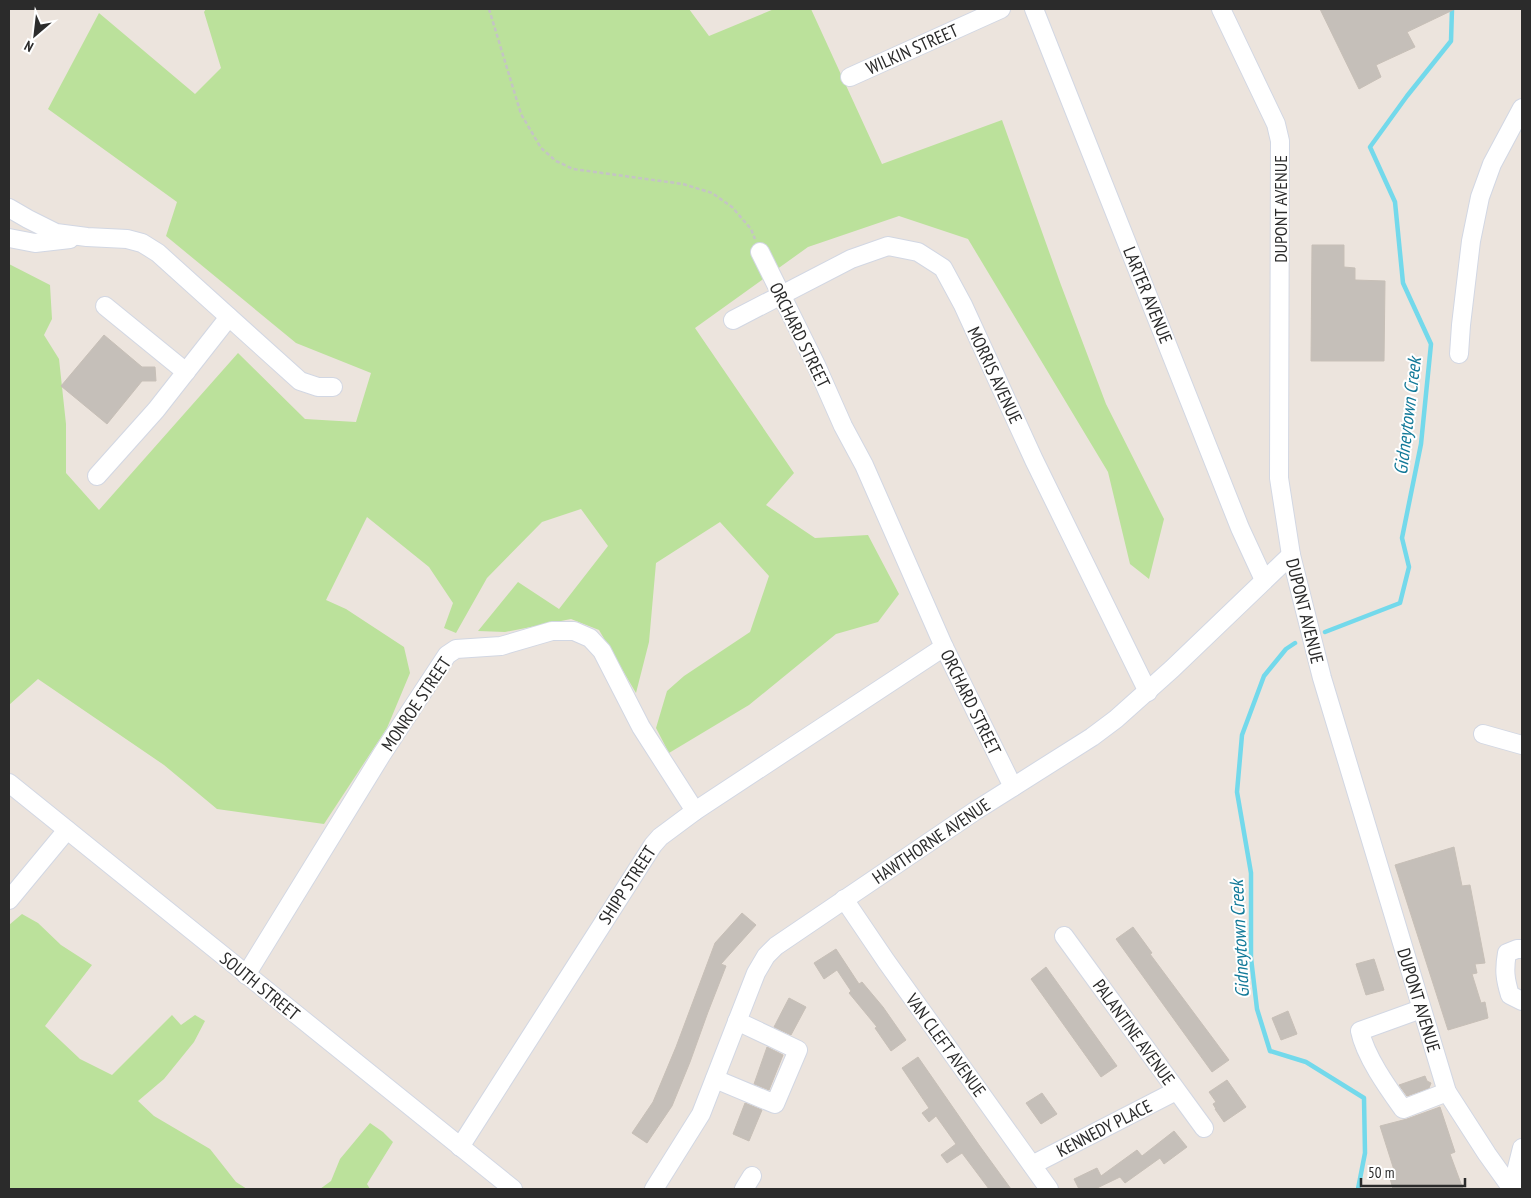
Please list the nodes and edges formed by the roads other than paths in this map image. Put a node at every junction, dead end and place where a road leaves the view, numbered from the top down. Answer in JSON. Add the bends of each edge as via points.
{"nodes":[{"id":1,"x":1001,"y":9,"type":"edge"},
{"id":2,"x":1034,"y":9,"type":"edge"},
{"id":3,"x":1221,"y":9,"type":"edge"},
{"id":4,"x":850,"y":77,"type":"dead end"},
{"id":5,"x":1522,"y":108,"type":"edge"},
{"id":6,"x":9,"y":208,"type":"edge"},
{"id":7,"x":9,"y":238,"type":"edge"},
{"id":8,"x":87,"y":238,"type":"junction"},
{"id":9,"x":760,"y":252,"type":"road end"},
{"id":10,"x":782,"y":296,"type":"junction"},
{"id":11,"x":105,"y":306,"type":"dead end"},
{"id":12,"x":229,"y":317,"type":"junction"},
{"id":13,"x":733,"y":320,"type":"dead end"},
{"id":14,"x":1459,"y":354,"type":"dead end"},
{"id":15,"x":186,"y":372,"type":"junction"},
{"id":16,"x":333,"y":387,"type":"dead end"},
{"id":17,"x":97,"y":476,"type":"dead end"},
{"id":18,"x":1291,"y":555,"type":"junction"},
{"id":19,"x":1264,"y":580,"type":"junction"},
{"id":20,"x":944,"y":647,"type":"junction"},
{"id":21,"x":1148,"y":692,"type":"junction"},
{"id":22,"x":1484,"y":734,"type":"dead end"},
{"id":23,"x":1522,"y":745,"type":"edge"},
{"id":24,"x":9,"y":783,"type":"edge"},
{"id":25,"x":1013,"y":786,"type":"junction"},
{"id":26,"x":694,"y":811,"type":"junction"},
{"id":27,"x":68,"y":830,"type":"junction"},
{"id":28,"x":844,"y":899,"type":"junction"},
{"id":29,"x":9,"y":900,"type":"edge"},
{"id":30,"x":1064,"y":936,"type":"dead end"},
{"id":31,"x":1522,"y":949,"type":"edge"},
{"id":32,"x":246,"y":975,"type":"junction"},
{"id":33,"x":1522,"y":1001,"type":"edge"},
{"id":34,"x":1421,"y":1009,"type":"junction"},
{"id":35,"x":738,"y":1021,"type":"junction"},
{"id":36,"x":714,"y":1079,"type":"junction"},
{"id":37,"x":1176,"y":1091,"type":"junction"},
{"id":38,"x":1447,"y":1092,"type":"junction"},
{"id":39,"x":1204,"y":1128,"type":"dead end"},
{"id":40,"x":460,"y":1147,"type":"junction"},
{"id":41,"x":1522,"y":1148,"type":"edge"},
{"id":42,"x":1032,"y":1165,"type":"junction"},
{"id":43,"x":513,"y":1189,"type":"edge"},
{"id":44,"x":654,"y":1189,"type":"edge"},
{"id":45,"x":1049,"y":1189,"type":"edge"},
{"id":46,"x":1513,"y":1189,"type":"edge"}],
"edges":[{"from":1,"to":4,"type":"street","name":"WILKIN STREET"},
{"from":2,"to":19,"type":"street","name":"LARTER AVENUE","via":[[1236,519]]},
{"from":3,"to":18,"type":"street","name":"DUPONT AVENUE","via":[[1276,124],[1280,142],[1279,478]]},
{"from":5,"to":14,"type":"street","via":[[1492,164],[1480,197],[1471,241]]},
{"from":6,"to":8,"type":"street","via":[[56,233]]},
{"from":7,"to":8,"type":"street","via":[[35,244]]},
{"from":8,"to":12,"type":"street","via":[[127,238],[142,243],[158,253]]},
{"from":9,"to":10,"type":"street","name":"ORCHARD STREET"},
{"from":10,"to":13,"type":"street","name":"MORRIS AVENUE"},
{"from":10,"to":20,"type":"street","name":"ORCHARD STREET","via":[[864,465]]},
{"from":10,"to":21,"type":"street","name":"MORRIS AVENUE","via":[[851,259],[888,246],[918,252],[943,268]]},
{"from":11,"to":15,"type":"street"},
{"from":12,"to":15,"type":"street"},
{"from":12,"to":16,"type":"street","via":[[300,381],[318,387]]},
{"from":15,"to":17,"type":"street"},
{"from":18,"to":19,"type":"street","name":"HAWTHORNE AVENUE"},
{"from":18,"to":34,"type":"street","name":"DUPONT AVENUE","via":[[1322,678]]},
{"from":19,"to":21,"type":"street","name":"HAWTHORNE AVENUE"},
{"from":20,"to":25,"type":"street","name":"ORCHARD STREET"},
{"from":20,"to":26,"type":"street","name":"SHIPP STREET"},
{"from":21,"to":25,"type":"street","name":"HAWTHORNE AVENUE","via":[[1092,737]]},
{"from":22,"to":23,"type":"street"},
{"from":24,"to":27,"type":"street","name":"SOUTH STREET"},
{"from":25,"to":28,"type":"street","name":"HAWTHORNE AVENUE"},
{"from":26,"to":32,"type":"street","name":"MONROE STREET","via":[[641,727],[602,651],[590,638],[574,631],[552,631],[501,646],[456,649],[447,655],[382,754]]},
{"from":26,"to":40,"type":"street","name":"SHIPP STREET","via":[[652,844]]},
{"from":27,"to":29,"type":"street"},
{"from":27,"to":32,"type":"street","name":"SOUTH STREET"},
{"from":28,"to":35,"type":"street","name":"HAWTHORNE AVENUE","via":[[766,956]]},
{"from":28,"to":42,"type":"street","name":"VAN CLEFT AVENUE"},
{"from":30,"to":37,"type":"street","name":"PALANTINE AVENUE"},
{"from":31,"to":33,"type":"street","via":[[1507,953],[1504,966],[1510,995]]},
{"from":32,"to":40,"type":"street","name":"SOUTH STREET"},
{"from":34,"to":38,"type":"street","name":"DUPONT AVENUE"},
{"from":34,"to":38,"type":"street","via":[[1360,1031],[1362,1040],[1403,1110]]},
{"from":35,"to":36,"type":"street","name":"HAWTHORNE AVENUE"},
{"from":35,"to":36,"type":"street","via":[[798,1050],[776,1104]]},
{"from":36,"to":44,"type":"street","name":"HAWTHORNE AVENUE","via":[[701,1114]]},
{"from":37,"to":39,"type":"street","name":"PALANTINE AVENUE"},
{"from":37,"to":42,"type":"street","name":"KENNEDY PLACE"},
{"from":38,"to":46,"type":"street","name":"DUPONT AVENUE"},
{"from":40,"to":43,"type":"street","name":"SOUTH STREET"},
{"from":41,"to":46,"type":"street"},
{"from":42,"to":45,"type":"street","name":"VAN CLEFT AVENUE"}]}
